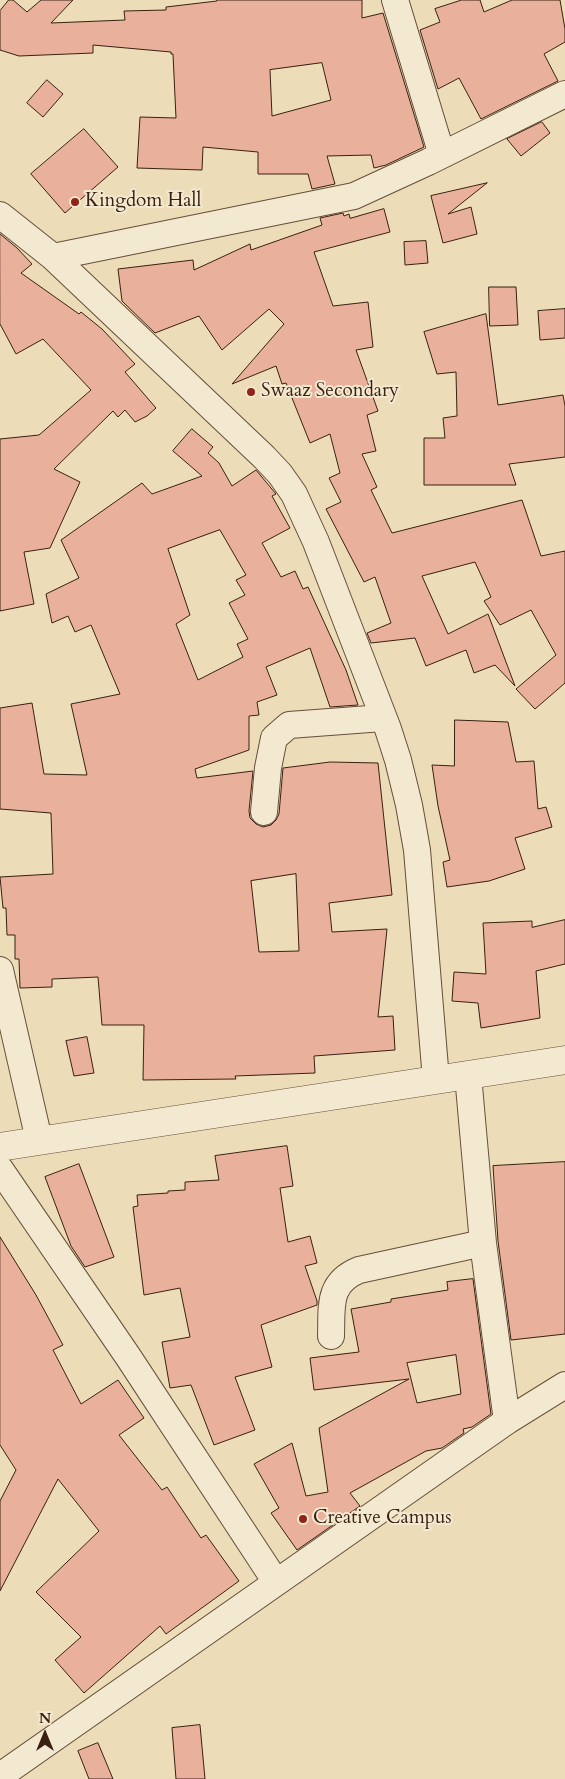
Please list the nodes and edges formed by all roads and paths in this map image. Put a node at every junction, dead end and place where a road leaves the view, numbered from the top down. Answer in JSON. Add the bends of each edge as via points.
{"nodes":[{"id":1,"x":395,"y":0,"type":"edge"},
{"id":2,"x":565,"y":94,"type":"edge"},
{"id":3,"x":442,"y":155,"type":"junction"},
{"id":4,"x":0,"y":215,"type":"edge"},
{"id":5,"x":53,"y":257,"type":"junction"},
{"id":6,"x":383,"y":718,"type":"junction"},
{"id":7,"x":264,"y":812,"type":"dead end"},
{"id":8,"x":0,"y":970,"type":"edge"},
{"id":9,"x":565,"y":1060,"type":"edge"},
{"id":10,"x":468,"y":1075,"type":"junction"},
{"id":11,"x":436,"y":1080,"type":"junction"},
{"id":12,"x":40,"y":1140,"type":"junction"},
{"id":13,"x":0,"y":1147,"type":"edge"},
{"id":14,"x":0,"y":1169,"type":"edge"},
{"id":15,"x":483,"y":1243,"type":"junction"},
{"id":16,"x":331,"y":1336,"type":"dead end"},
{"id":17,"x":565,"y":1385,"type":"edge"},
{"id":18,"x":507,"y":1421,"type":"junction"},
{"id":19,"x":276,"y":1582,"type":"junction"},
{"id":20,"x":0,"y":1776,"type":"edge"}],
"edges":[{"from":1,"to":3,"type":"street"},
{"from":2,"to":3,"type":"street"},
{"from":3,"to":5,"type":"street","via":[[354,196]]},
{"from":4,"to":5,"type":"street"},
{"from":5,"to":6,"type":"street","via":[[280,474],[294,494],[316,542]]},
{"from":6,"to":7,"type":"street","via":[[289,725],[274,738]]},
{"from":6,"to":11,"type":"street","via":[[398,760],[417,850]]},
{"from":8,"to":12,"type":"street"},
{"from":9,"to":10,"type":"street"},
{"from":10,"to":11,"type":"street"},
{"from":10,"to":15,"type":"street"},
{"from":11,"to":12,"type":"street"},
{"from":12,"to":13,"type":"street"},
{"from":14,"to":19,"type":"street"},
{"from":15,"to":16,"type":"street","via":[[359,1270],[346,1276],[332,1296]]},
{"from":15,"to":18,"type":"street"},
{"from":17,"to":18,"type":"street"},
{"from":18,"to":19,"type":"street"},
{"from":19,"to":20,"type":"street"}]}
